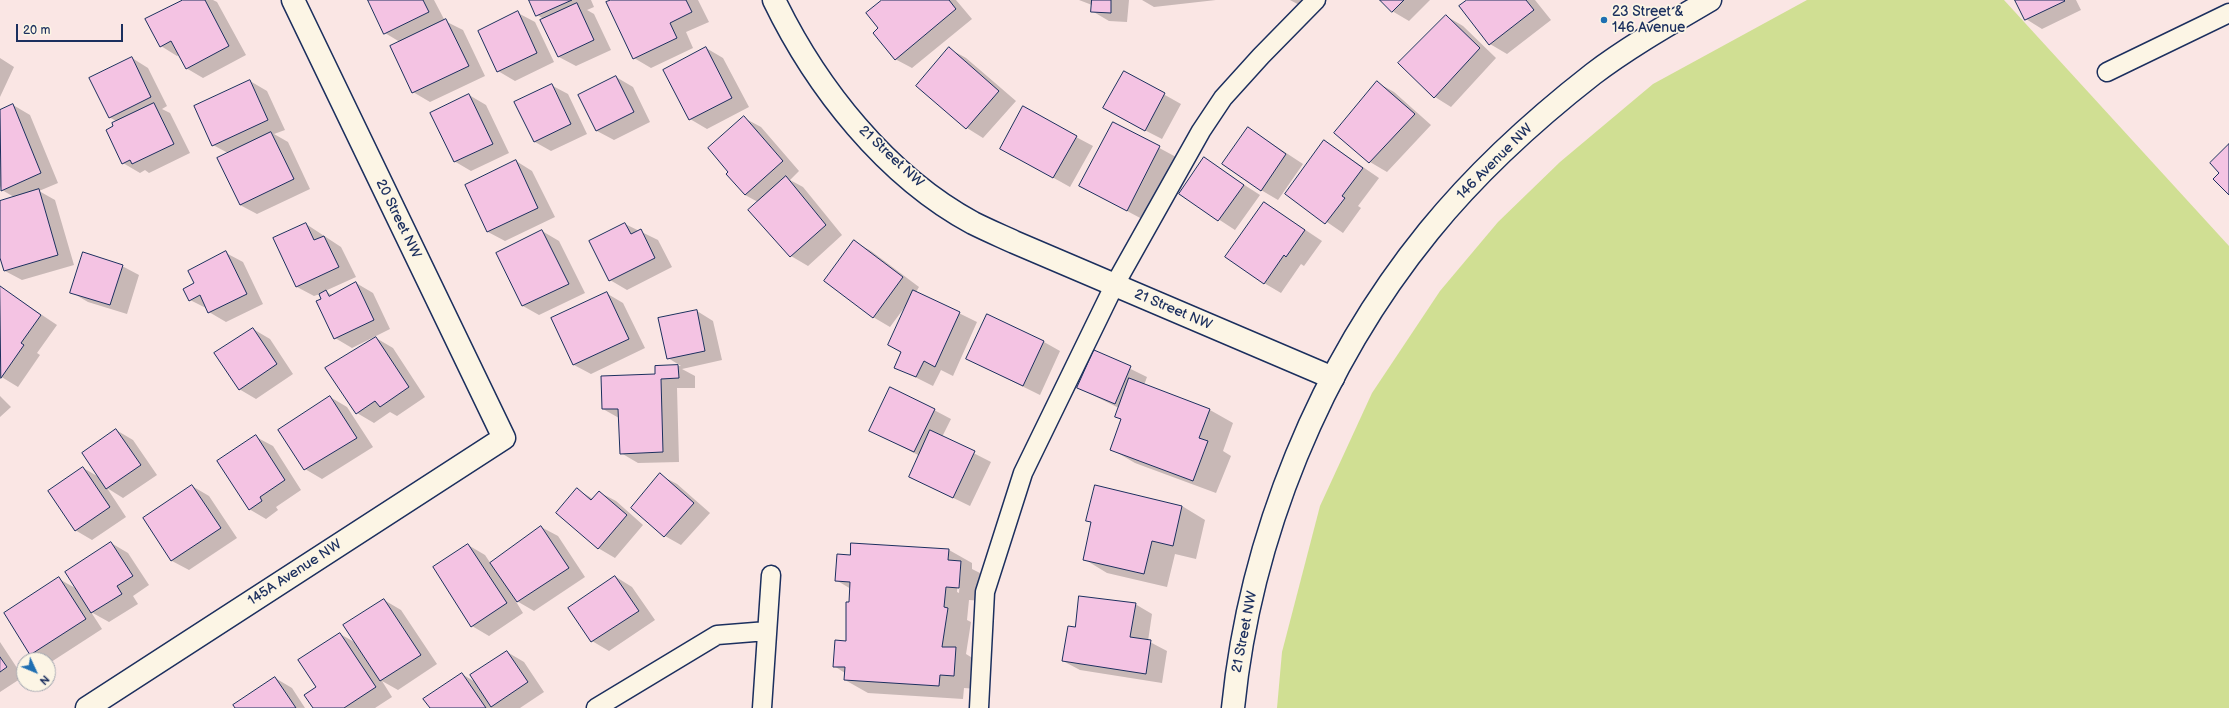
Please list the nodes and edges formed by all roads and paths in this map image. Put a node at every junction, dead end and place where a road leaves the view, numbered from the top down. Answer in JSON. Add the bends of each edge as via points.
{"nodes":[{"id":1,"x":293,"y":0,"type":"edge"},
{"id":2,"x":774,"y":0,"type":"edge"},
{"id":3,"x":1316,"y":0,"type":"edge"},
{"id":4,"x":1710,"y":0,"type":"edge"},
{"id":5,"x":2229,"y":13,"type":"edge"},
{"id":6,"x":2107,"y":72,"type":"dead end"},
{"id":7,"x":1114,"y":286,"type":"junction"},
{"id":8,"x":1333,"y":378,"type":"junction"},
{"id":9,"x":504,"y":438,"type":"joint"},
{"id":10,"x":771,"y":575,"type":"dead end"},
{"id":11,"x":767,"y":631,"type":"junction"},
{"id":12,"x":87,"y":708,"type":"edge"},
{"id":13,"x":596,"y":708,"type":"edge"},
{"id":14,"x":762,"y":708,"type":"edge"},
{"id":15,"x":979,"y":708,"type":"edge"},
{"id":16,"x":1233,"y":708,"type":"edge"}],
"edges":[{"from":1,"to":9,"type":"street","name":"20 Street NW"},
{"from":2,"to":7,"type":"street","name":"21 Street NW","via":[[792,36],[836,103],[900,170],[972,222]]},
{"from":3,"to":7,"type":"lane","via":[[1223,98],[1201,131]]},
{"from":4,"to":8,"type":"street","name":"146 Avenue NW","via":[[1595,73],[1540,118],[1484,170],[1429,231],[1355,338]]},
{"from":5,"to":6,"type":"lane"},
{"from":7,"to":8,"type":"street","name":"21 Street NW"},
{"from":7,"to":15,"type":"lane","via":[[1023,473],[985,592]]},
{"from":8,"to":16,"type":"street","name":"21 Street NW","via":[[1301,443],[1272,522],[1247,617],[1237,668]]},
{"from":9,"to":12,"type":"street","name":"145A Avenue NW"},
{"from":10,"to":11,"type":"lane"},
{"from":11,"to":13,"type":"lane","via":[[717,634]]},
{"from":11,"to":14,"type":"lane"}]}
